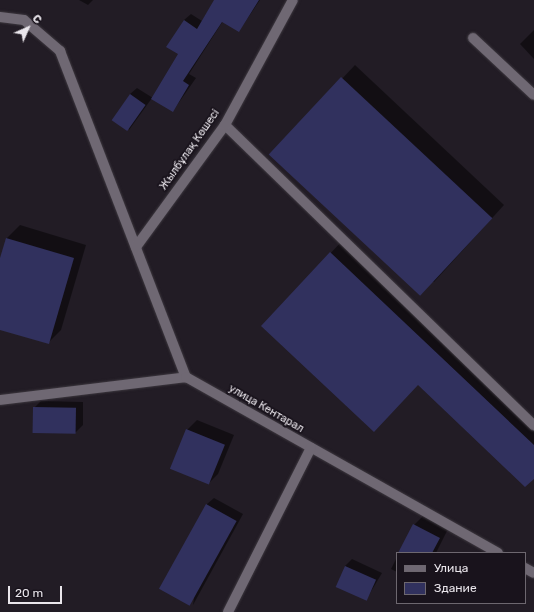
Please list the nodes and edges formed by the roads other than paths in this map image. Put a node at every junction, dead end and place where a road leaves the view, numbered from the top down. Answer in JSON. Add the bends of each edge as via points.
{"nodes":[{"id":1,"x":292,"y":0,"type":"edge"},
{"id":2,"x":0,"y":17,"type":"edge"},
{"id":3,"x":473,"y":38,"type":"dead end"},
{"id":4,"x":534,"y":95,"type":"edge"},
{"id":5,"x":225,"y":125,"type":"junction"},
{"id":6,"x":136,"y":247,"type":"junction"},
{"id":7,"x":186,"y":377,"type":"junction"},
{"id":8,"x":0,"y":400,"type":"edge"},
{"id":9,"x":534,"y":425,"type":"edge"},
{"id":10,"x":311,"y":448,"type":"junction"},
{"id":11,"x":496,"y":552,"type":"edge"},
{"id":12,"x":228,"y":612,"type":"edge"}],
"edges":[{"from":1,"to":5,"type":"street","name":"Жылбұлақ Көшесі"},
{"from":2,"to":6,"type":"street","via":[[24,20],[60,50]]},
{"from":3,"to":4,"type":"street"},
{"from":5,"to":6,"type":"street","name":"Жылбұлақ Көшесі"},
{"from":5,"to":9,"type":"street"},
{"from":6,"to":7,"type":"street"},
{"from":7,"to":8,"type":"street"},
{"from":7,"to":10,"type":"street","name":"улица Кентарал"},
{"from":10,"to":11,"type":"street","name":"улица Кентарал"},
{"from":10,"to":12,"type":"street"}]}
